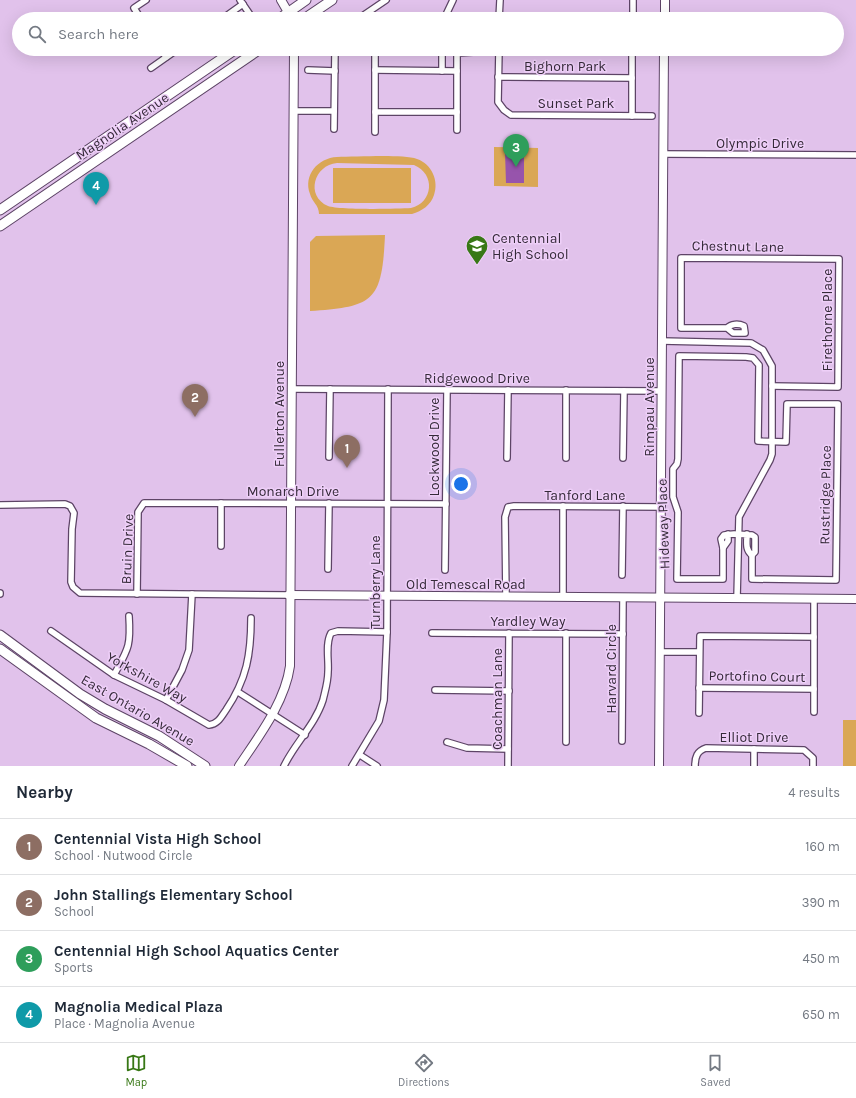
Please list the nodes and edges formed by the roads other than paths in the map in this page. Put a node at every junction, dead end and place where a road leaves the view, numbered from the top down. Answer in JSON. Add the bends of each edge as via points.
{"nodes":[{"id":1,"x":146,"y":0,"type":"edge"},
{"id":2,"x":281,"y":0,"type":"edge"},
{"id":3,"x":306,"y":0,"type":"edge"},
{"id":4,"x":332,"y":0,"type":"edge"},
{"id":5,"x":386,"y":0,"type":"edge"},
{"id":6,"x":453,"y":0,"type":"edge"},
{"id":7,"x":500,"y":0,"type":"edge"},
{"id":8,"x":633,"y":0,"type":"edge"},
{"id":9,"x":665,"y":0,"type":"edge"},
{"id":10,"x":242,"y":2,"type":"edge"},
{"id":11,"x":137,"y":12,"type":"edge"},
{"id":12,"x":230,"y":12,"type":"edge"},
{"id":13,"x":248,"y":12,"type":"edge"},
{"id":14,"x":289,"y":12,"type":"edge"},
{"id":15,"x":294,"y":12,"type":"edge"},
{"id":16,"x":314,"y":12,"type":"edge"},
{"id":17,"x":372,"y":12,"type":"edge"},
{"id":18,"x":447,"y":12,"type":"edge"},
{"id":19,"x":499,"y":12,"type":"edge"},
{"id":20,"x":633,"y":12,"type":"edge"},
{"id":21,"x":665,"y":12,"type":"edge"},
{"id":22,"x":226,"y":56,"type":"edge"},
{"id":23,"x":250,"y":56,"type":"edge"},
{"id":24,"x":294,"y":56,"type":"edge"},
{"id":25,"x":335,"y":56,"type":"edge"},
{"id":26,"x":376,"y":56,"type":"edge"},
{"id":27,"x":442,"y":56,"type":"edge"},
{"id":28,"x":457,"y":56,"type":"edge"},
{"id":29,"x":499,"y":56,"type":"edge"},
{"id":30,"x":632,"y":56,"type":"edge"},
{"id":31,"x":664,"y":56,"type":"edge"},
{"id":32,"x":166,"y":57,"type":"edge"},
{"id":33,"x":151,"y":68,"type":"dead end"},
{"id":34,"x":208,"y":68,"type":"junction"},
{"id":35,"x":308,"y":70,"type":"dead end"},
{"id":36,"x":375,"y":70,"type":"junction"},
{"id":37,"x":335,"y":71,"type":"junction"},
{"id":38,"x":442,"y":71,"type":"junction"},
{"id":39,"x":457,"y":71,"type":"junction"},
{"id":40,"x":498,"y":77,"type":"junction"},
{"id":41,"x":632,"y":78,"type":"junction"},
{"id":42,"x":215,"y":80,"type":"junction"},
{"id":43,"x":294,"y":111,"type":"junction"},
{"id":44,"x":334,"y":111,"type":"junction"},
{"id":45,"x":375,"y":112,"type":"junction"},
{"id":46,"x":457,"y":112,"type":"junction"},
{"id":47,"x":632,"y":116,"type":"junction"},
{"id":48,"x":652,"y":116,"type":"dead end"},
{"id":49,"x":334,"y":129,"type":"dead end"},
{"id":50,"x":457,"y":130,"type":"dead end"},
{"id":51,"x":375,"y":132,"type":"dead end"},
{"id":52,"x":663,"y":154,"type":"junction"},
{"id":53,"x":856,"y":155,"type":"edge"},
{"id":54,"x":55,"y":173,"type":"junction"},
{"id":55,"x":62,"y":184,"type":"junction"},
{"id":56,"x":0,"y":210,"type":"edge"},
{"id":57,"x":0,"y":226,"type":"edge"},
{"id":58,"x":839,"y":259,"type":"joint"},
{"id":59,"x":727,"y":328,"type":"junction"},
{"id":60,"x":745,"y":333,"type":"junction"},
{"id":61,"x":662,"y":341,"type":"junction"},
{"id":62,"x":744,"y":342,"type":"junction"},
{"id":63,"x":772,"y":386,"type":"junction"},
{"id":64,"x":292,"y":389,"type":"junction"},
{"id":65,"x":330,"y":389,"type":"junction"},
{"id":66,"x":388,"y":389,"type":"junction"},
{"id":67,"x":447,"y":390,"type":"junction"},
{"id":68,"x":508,"y":390,"type":"junction"},
{"id":69,"x":566,"y":390,"type":"junction"},
{"id":70,"x":624,"y":391,"type":"junction"},
{"id":71,"x":662,"y":391,"type":"junction"},
{"id":72,"x":772,"y":442,"type":"junction"},
{"id":73,"x":329,"y":457,"type":"dead end"},
{"id":74,"x":507,"y":458,"type":"dead end"},
{"id":75,"x":566,"y":458,"type":"dead end"},
{"id":76,"x":623,"y":458,"type":"dead end"},
{"id":77,"x":221,"y":503,"type":"junction"},
{"id":78,"x":291,"y":503,"type":"junction"},
{"id":79,"x":329,"y":503,"type":"junction"},
{"id":80,"x":387,"y":504,"type":"junction"},
{"id":81,"x":446,"y":504,"type":"junction"},
{"id":82,"x":0,"y":505,"type":"edge"},
{"id":83,"x":141,"y":506,"type":"joint"},
{"id":84,"x":563,"y":506,"type":"junction"},
{"id":85,"x":623,"y":506,"type":"junction"},
{"id":86,"x":662,"y":507,"type":"junction"},
{"id":87,"x":738,"y":534,"type":"junction"},
{"id":88,"x":221,"y":546,"type":"dead end"},
{"id":89,"x":328,"y":569,"type":"dead end"},
{"id":90,"x":445,"y":570,"type":"dead end"},
{"id":91,"x":622,"y":575,"type":"dead end"},
{"id":92,"x":677,"y":579,"type":"joint"},
{"id":93,"x":137,"y":594,"type":"junction"},
{"id":94,"x":192,"y":594,"type":"junction"},
{"id":95,"x":289,"y":595,"type":"junction"},
{"id":96,"x":387,"y":596,"type":"junction"},
{"id":97,"x":506,"y":597,"type":"junction"},
{"id":98,"x":563,"y":597,"type":"junction"},
{"id":99,"x":623,"y":597,"type":"junction"},
{"id":100,"x":661,"y":597,"type":"junction"},
{"id":101,"x":737,"y":598,"type":"junction"},
{"id":102,"x":814,"y":599,"type":"junction"},
{"id":103,"x":856,"y":599,"type":"edge"},
{"id":104,"x":129,"y":616,"type":"dead end"},
{"id":105,"x":251,"y":618,"type":"dead end"},
{"id":106,"x":51,"y":631,"type":"dead end"},
{"id":107,"x":387,"y":632,"type":"junction"},
{"id":108,"x":432,"y":633,"type":"dead end"},
{"id":109,"x":509,"y":633,"type":"junction"},
{"id":110,"x":566,"y":634,"type":"junction"},
{"id":111,"x":623,"y":634,"type":"junction"},
{"id":112,"x":0,"y":635,"type":"edge"},
{"id":113,"x":814,"y":637,"type":"junction"},
{"id":114,"x":0,"y":649,"type":"edge"},
{"id":115,"x":661,"y":652,"type":"junction"},
{"id":116,"x":700,"y":652,"type":"junction"},
{"id":117,"x":114,"y":676,"type":"junction"},
{"id":118,"x":699,"y":688,"type":"junction"},
{"id":119,"x":814,"y":689,"type":"junction"},
{"id":120,"x":434,"y":690,"type":"dead end"},
{"id":121,"x":509,"y":691,"type":"junction"},
{"id":122,"x":238,"y":692,"type":"junction"},
{"id":123,"x":166,"y":700,"type":"junction"},
{"id":124,"x":814,"y":712,"type":"dead end"},
{"id":125,"x":699,"y":713,"type":"dead end"},
{"id":126,"x":272,"y":714,"type":"junction"},
{"id":127,"x":305,"y":735,"type":"junction"},
{"id":128,"x":622,"y":741,"type":"dead end"},
{"id":129,"x":447,"y":742,"type":"dead end"},
{"id":130,"x":566,"y":742,"type":"dead end"},
{"id":131,"x":508,"y":749,"type":"junction"},
{"id":132,"x":754,"y":749,"type":"junction"},
{"id":133,"x":360,"y":755,"type":"junction"},
{"id":134,"x":187,"y":766,"type":"edge"},
{"id":135,"x":204,"y":766,"type":"edge"},
{"id":136,"x":239,"y":766,"type":"edge"},
{"id":137,"x":284,"y":766,"type":"edge"},
{"id":138,"x":352,"y":766,"type":"edge"},
{"id":139,"x":377,"y":766,"type":"edge"},
{"id":140,"x":508,"y":766,"type":"edge"},
{"id":141,"x":659,"y":766,"type":"edge"},
{"id":142,"x":695,"y":766,"type":"edge"},
{"id":143,"x":754,"y":766,"type":"edge"},
{"id":144,"x":812,"y":766,"type":"edge"}],
"edges":[{"from":1,"to":11,"type":"street","via":[[134,8]]},
{"from":2,"to":14,"type":"main road"},
{"from":3,"to":15,"type":"main road"},
{"from":4,"to":16,"type":"main road"},
{"from":5,"to":17,"type":"street"},
{"from":6,"to":18,"type":"street"},
{"from":7,"to":19,"type":"street"},
{"from":8,"to":20,"type":"street"},
{"from":9,"to":21,"type":"main road"},
{"from":10,"to":12,"type":"street"},
{"from":10,"to":13,"type":"street"},
{"from":22,"to":34,"type":"main road","name":"Magnolia Avenue"},
{"from":23,"to":42,"type":"main road","name":"Magnolia Avenue"},
{"from":24,"to":43,"type":"main road","name":"Fullerton Avenue"},
{"from":25,"to":37,"type":"street"},
{"from":26,"to":36,"type":"street"},
{"from":27,"to":38,"type":"street"},
{"from":28,"to":39,"type":"street"},
{"from":29,"to":40,"type":"street"},
{"from":30,"to":41,"type":"street"},
{"from":31,"to":52,"type":"main road","name":"Rimpau Avenue"},
{"from":32,"to":33,"type":"street"},
{"from":34,"to":42,"type":"main road"},
{"from":34,"to":54,"type":"main road","name":"Magnolia Avenue"},
{"from":35,"to":37,"type":"street"},
{"from":36,"to":38,"type":"street"},
{"from":36,"to":45,"type":"street"},
{"from":37,"to":44,"type":"street"},
{"from":38,"to":39,"type":"street"},
{"from":39,"to":46,"type":"street"},
{"from":40,"to":41,"type":"street","name":"Bighorn Park"},
{"from":40,"to":47,"type":"street","name":"Sunset Park","via":[[498,102],[511,115]]},
{"from":41,"to":47,"type":"street"},
{"from":42,"to":55,"type":"main road","name":"Magnolia Avenue"},
{"from":43,"to":44,"type":"street"},
{"from":43,"to":64,"type":"main road","name":"Fullerton Avenue"},
{"from":44,"to":49,"type":"street"},
{"from":45,"to":46,"type":"street"},
{"from":45,"to":51,"type":"street"},
{"from":46,"to":50,"type":"street"},
{"from":47,"to":48,"type":"street","name":"Sunset Park"},
{"from":52,"to":53,"type":"street","name":"Olympic Drive"},
{"from":52,"to":61,"type":"main road","name":"Rimpau Avenue"},
{"from":54,"to":55,"type":"main road"},
{"from":54,"to":56,"type":"main road","name":"Magnolia Avenue"},
{"from":55,"to":57,"type":"main road","name":"Magnolia Avenue"},
{"from":58,"to":59,"type":"street","name":"Chestnut Lane","via":[[681,258],[681,328]]},
{"from":58,"to":63,"type":"street","name":"Firethorne Place","via":[[838,387]]},
{"from":59,"to":60,"type":"street","name":"Chestnut Lane","via":[[733,333]]},
{"from":59,"to":60,"type":"street","name":"Chestnut Lane","via":[[730,325],[741,325]]},
{"from":60,"to":62,"type":"street"},
{"from":61,"to":62,"type":"street"},
{"from":61,"to":71,"type":"main road","name":"Rimpau Avenue"},
{"from":62,"to":63,"type":"street","via":[[759,347],[769,357],[773,372]]},
{"from":63,"to":72,"type":"street"},
{"from":64,"to":65,"type":"street","name":"Ridgewood Drive"},
{"from":64,"to":78,"type":"main road","name":"Fullerton Avenue"},
{"from":65,"to":66,"type":"street","name":"Ridgewood Drive"},
{"from":65,"to":73,"type":"street"},
{"from":66,"to":67,"type":"street","name":"Ridgewood Drive"},
{"from":66,"to":80,"type":"street","name":"Turnberry Lane"},
{"from":67,"to":68,"type":"street","name":"Ridgewood Drive"},
{"from":67,"to":81,"type":"street","name":"Lockwood Drive"},
{"from":68,"to":69,"type":"street","name":"Ridgewood Drive"},
{"from":68,"to":74,"type":"street"},
{"from":69,"to":70,"type":"street","name":"Ridgewood Drive"},
{"from":69,"to":75,"type":"street"},
{"from":70,"to":71,"type":"street","name":"Ridgewood Drive"},
{"from":70,"to":76,"type":"street"},
{"from":71,"to":86,"type":"main road","name":"Rimpau Avenue"},
{"from":72,"to":87,"type":"street","via":[[770,460],[739,517]]},
{"from":72,"to":87,"type":"street","name":"Rustridge Place","via":[[786,442],[787,404],[838,404],[836,580],[752,579],[752,555],[748,552],[747,534]]},
{"from":72,"to":92,"type":"street","name":"Hideway Place","via":[[758,441],[759,365],[755,360],[746,357],[678,356],[678,459],[674,468],[674,497],[678,512]]},
{"from":77,"to":78,"type":"street","name":"Monarch Drive"},
{"from":77,"to":83,"type":"street","name":"Monarch Drive","via":[[148,502]]},
{"from":77,"to":88,"type":"street"},
{"from":78,"to":79,"type":"street","name":"Monarch Drive"},
{"from":78,"to":95,"type":"main road","name":"Fullerton Avenue"},
{"from":79,"to":80,"type":"street","name":"Monarch Drive"},
{"from":79,"to":89,"type":"street"},
{"from":80,"to":81,"type":"street","name":"Monarch Drive"},
{"from":80,"to":96,"type":"street","name":"Turnberry Lane"},
{"from":81,"to":90,"type":"street","name":"Lockwood Drive"},
{"from":82,"to":93,"type":"street","name":"Old Temescal Road","via":[[70,506],[74,513],[71,582],[76,591]]},
{"from":83,"to":93,"type":"street","name":"Bruin Drive","via":[[138,512]]},
{"from":84,"to":85,"type":"street","name":"Tanford Lane"},
{"from":84,"to":97,"type":"street","name":"Tanford Lane","via":[[508,507],[505,517]]},
{"from":84,"to":98,"type":"street"},
{"from":85,"to":86,"type":"street","name":"Tanford Lane"},
{"from":85,"to":91,"type":"street"},
{"from":86,"to":100,"type":"main road","name":"Rimpau Avenue"},
{"from":87,"to":92,"type":"street","name":"Rustridge Place","via":[[724,535],[721,539],[724,548],[723,579]]},
{"from":87,"to":101,"type":"street"},
{"from":93,"to":94,"type":"street","name":"Old Temescal Road"},
{"from":94,"to":95,"type":"street","name":"Old Temescal Road"},
{"from":94,"to":123,"type":"street","via":[[189,650]]},
{"from":95,"to":96,"type":"main road","name":"Old Temescal Road"},
{"from":95,"to":126,"type":"main road","name":"Fullerton Avenue","via":[[289,676]]},
{"from":96,"to":97,"type":"main road","name":"Old Temescal Road"},
{"from":96,"to":107,"type":"street","name":"Turnberry Lane"},
{"from":97,"to":98,"type":"main road","name":"Old Temescal Road"},
{"from":98,"to":99,"type":"main road","name":"Old Temescal Road"},
{"from":99,"to":100,"type":"main road","name":"Old Temescal Road"},
{"from":99,"to":111,"type":"street","name":"Harvard Circle"},
{"from":100,"to":101,"type":"main road","name":"Old Temescal Road"},
{"from":100,"to":115,"type":"main road","name":"Rimpau Avenue"},
{"from":101,"to":102,"type":"main road","name":"Old Temescal Road"},
{"from":102,"to":103,"type":"main road","name":"Old Temescal Road"},
{"from":102,"to":113,"type":"street"},
{"from":104,"to":117,"type":"street","via":[[131,639]]},
{"from":105,"to":122,"type":"street","via":[[249,660]]},
{"from":106,"to":117,"type":"street","name":"Yorkshire Way"},
{"from":107,"to":127,"type":"street","via":[[338,630],[330,633],[327,640],[326,688],[317,715]]},
{"from":107,"to":133,"type":"street","name":"Turnberry Lane","via":[[382,711]]},
{"from":108,"to":109,"type":"street","name":"Yardley Way"},
{"from":109,"to":110,"type":"street","name":"Yardley Way"},
{"from":109,"to":121,"type":"street","name":"Coachman Lane"},
{"from":110,"to":111,"type":"street","name":"Yardley Way"},
{"from":110,"to":130,"type":"street"},
{"from":111,"to":128,"type":"street","name":"Harvard Circle"},
{"from":112,"to":135,"type":"main road","name":"East Ontario Avenue","via":[[80,694],[159,736]]},
{"from":113,"to":116,"type":"street","via":[[700,636]]},
{"from":113,"to":119,"type":"street"},
{"from":114,"to":134,"type":"main road","name":"East Ontario Avenue","via":[[96,718]]},
{"from":115,"to":116,"type":"street"},
{"from":115,"to":141,"type":"main road","name":"Rimpau Avenue"},
{"from":116,"to":118,"type":"street"},
{"from":117,"to":123,"type":"street","name":"Yorkshire Way"},
{"from":118,"to":119,"type":"street","name":"Portofino Court"},
{"from":118,"to":125,"type":"street"},
{"from":119,"to":124,"type":"street"},
{"from":120,"to":121,"type":"street"},
{"from":121,"to":131,"type":"street","name":"Coachman Lane"},
{"from":122,"to":123,"type":"street","name":"Yorkshire Way","via":[[219,721],[213,725],[205,724]]},
{"from":122,"to":126,"type":"street"},
{"from":126,"to":127,"type":"street"},
{"from":126,"to":136,"type":"main road","name":"Fullerton Avenue"},
{"from":127,"to":137,"type":"street"},
{"from":129,"to":131,"type":"street","via":[[467,748]]},
{"from":131,"to":140,"type":"street","name":"Coachman Lane"},
{"from":132,"to":142,"type":"street","name":"Elliot Drive","via":[[706,748],[699,751]]},
{"from":132,"to":143,"type":"street"},
{"from":132,"to":144,"type":"street","name":"Elliot Drive","via":[[800,749],[808,752],[813,758]]},
{"from":133,"to":138,"type":"street","name":"Turnberry Lane"},
{"from":133,"to":139,"type":"street"}]}
